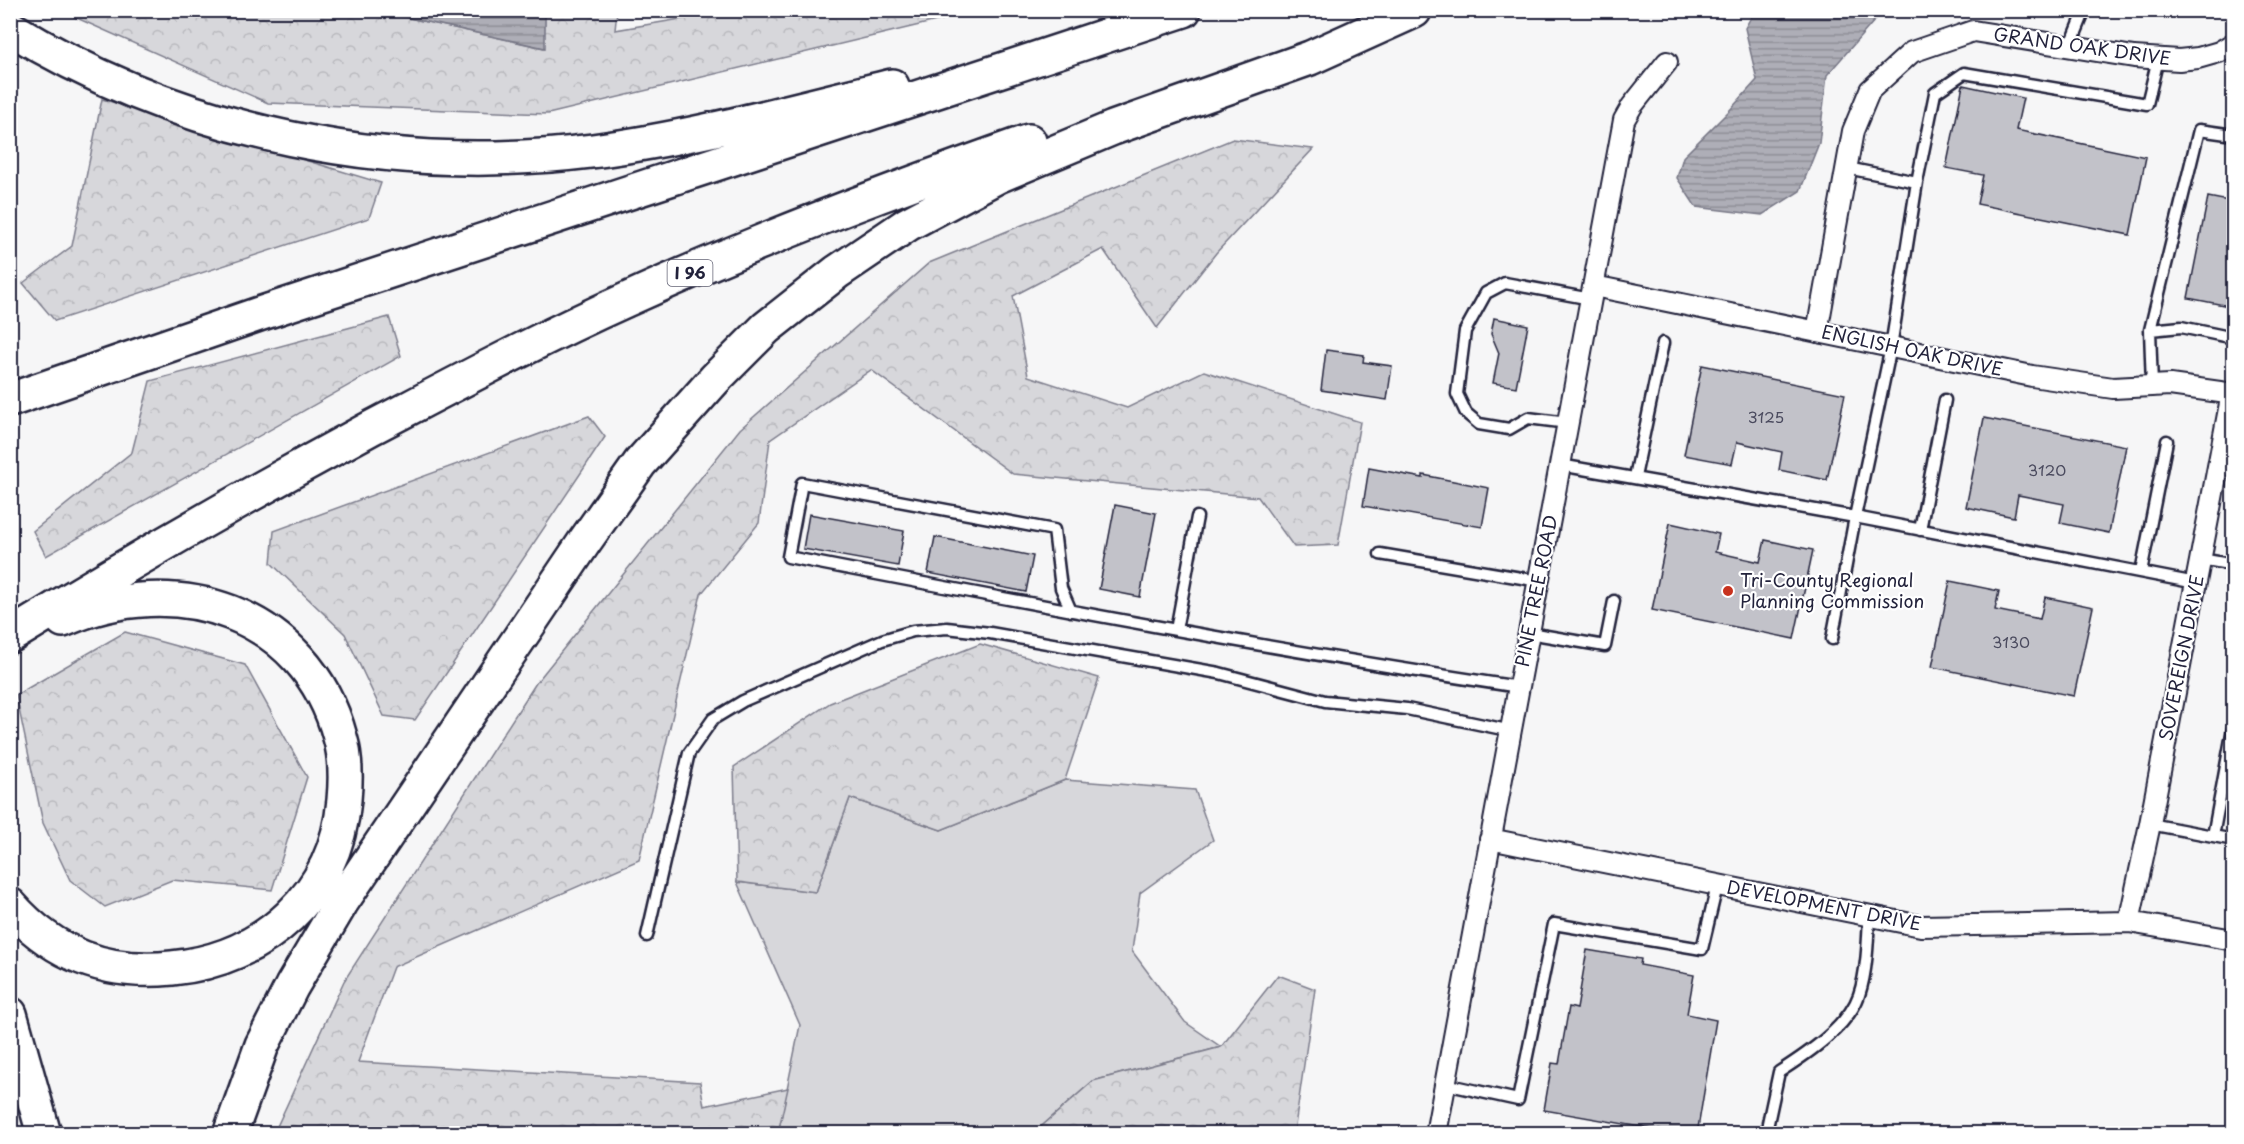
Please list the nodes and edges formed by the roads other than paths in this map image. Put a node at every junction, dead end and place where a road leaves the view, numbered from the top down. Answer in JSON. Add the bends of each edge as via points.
{"nodes":[{"id":1,"x":1184,"y":10,"type":"edge"},
{"id":2,"x":1415,"y":11,"type":"edge"},
{"id":3,"x":2085,"y":11,"type":"edge"},
{"id":4,"x":10,"y":28,"type":"edge"},
{"id":5,"x":1107,"y":36,"type":"junction"},
{"id":6,"x":2234,"y":43,"type":"edge"},
{"id":7,"x":2070,"y":47,"type":"junction"},
{"id":8,"x":2158,"y":59,"type":"junction"},
{"id":9,"x":1667,"y":62,"type":"dead end"},
{"id":10,"x":2234,"y":135,"type":"edge"},
{"id":11,"x":1846,"y":168,"type":"junction"},
{"id":12,"x":1917,"y":182,"type":"junction"},
{"id":13,"x":1592,"y":293,"type":"junction"},
{"id":14,"x":2150,"y":330,"type":"junction"},
{"id":15,"x":1817,"y":332,"type":"junction"},
{"id":16,"x":2234,"y":338,"type":"edge"},
{"id":17,"x":1663,"y":343,"type":"dead end"},
{"id":18,"x":1891,"y":347,"type":"junction"},
{"id":19,"x":2152,"y":386,"type":"junction"},
{"id":20,"x":2233,"y":393,"type":"edge"},
{"id":21,"x":10,"y":400,"type":"edge"},
{"id":22,"x":1945,"y":400,"type":"dead end"},
{"id":23,"x":1568,"y":423,"type":"junction"},
{"id":24,"x":2167,"y":441,"type":"dead end"},
{"id":25,"x":1560,"y":465,"type":"junction"},
{"id":26,"x":1635,"y":477,"type":"junction"},
{"id":27,"x":1197,"y":517,"type":"dead end"},
{"id":28,"x":1855,"y":517,"type":"junction"},
{"id":29,"x":1920,"y":530,"type":"junction"},
{"id":30,"x":1380,"y":554,"type":"dead end"},
{"id":31,"x":2201,"y":559,"type":"junction"},
{"id":32,"x":2234,"y":565,"type":"edge"},
{"id":33,"x":2141,"y":572,"type":"junction"},
{"id":34,"x":1539,"y":581,"type":"junction"},
{"id":35,"x":2196,"y":583,"type":"junction"},
{"id":36,"x":1614,"y":601,"type":"dead end"},
{"id":37,"x":1071,"y":611,"type":"junction"},
{"id":38,"x":1176,"y":630,"type":"junction"},
{"id":39,"x":1529,"y":633,"type":"junction"},
{"id":40,"x":10,"y":636,"type":"edge"},
{"id":41,"x":1832,"y":639,"type":"dead end"},
{"id":42,"x":10,"y":646,"type":"edge"},
{"id":43,"x":1519,"y":687,"type":"junction"},
{"id":44,"x":2234,"y":723,"type":"edge"},
{"id":45,"x":1512,"y":731,"type":"junction"},
{"id":46,"x":2150,"y":824,"type":"junction"},
{"id":47,"x":2213,"y":836,"type":"junction"},
{"id":48,"x":1490,"y":839,"type":"junction"},
{"id":49,"x":2234,"y":840,"type":"edge"},
{"id":50,"x":1717,"y":886,"type":"junction"},
{"id":51,"x":10,"y":905,"type":"edge"},
{"id":52,"x":1869,"y":915,"type":"junction"},
{"id":53,"x":2129,"y":922,"type":"junction"},
{"id":54,"x":646,"y":936,"type":"dead end"},
{"id":55,"x":2234,"y":940,"type":"edge"},
{"id":56,"x":10,"y":1014,"type":"edge"},
{"id":57,"x":1445,"y":1084,"type":"junction"},
{"id":58,"x":1768,"y":1123,"type":"dead end"},
{"id":59,"x":44,"y":1134,"type":"edge"},
{"id":60,"x":230,"y":1134,"type":"edge"},
{"id":61,"x":1436,"y":1134,"type":"edge"}],
"edges":[{"from":1,"to":5,"type":"highway"},
{"from":2,"to":40,"type":"highway","number":"I 96","via":[[907,184],[626,300],[510,356],[293,471],[127,564]]},
{"from":2,"to":60,"type":"highway","via":[[1311,58],[1113,128],[998,176],[908,224],[837,272],[766,328],[640,463],[341,903],[262,1045]]},
{"from":3,"to":7,"type":"lane"},
{"from":4,"to":5,"type":"highway","via":[[51,53],[123,87],[207,118],[302,142],[405,156],[496,158],[591,151],[688,135]]},
{"from":5,"to":21,"type":"highway","via":[[259,314]]},
{"from":6,"to":8,"type":"street","name":"GRAND OAK DRIVE","via":[[2198,58]]},
{"from":7,"to":8,"type":"street","name":"GRAND OAK DRIVE"},
{"from":7,"to":11,"type":"street","name":"GRAND OAK DRIVE","via":[[1973,32],[1912,52],[1870,90],[1853,131]]},
{"from":8,"to":12,"type":"lane","via":[[2147,104],[1964,73],[1935,93]]},
{"from":9,"to":13,"type":"street","name":"PINE TREE ROAD","via":[[1624,120]]},
{"from":10,"to":14,"type":"lane","via":[[2199,130]]},
{"from":11,"to":12,"type":"lane"},
{"from":11,"to":15,"type":"street","name":"GRAND OAK DRIVE"},
{"from":12,"to":18,"type":"lane"},
{"from":13,"to":15,"type":"street","name":"ENGLISH OAK DRIVE"},
{"from":13,"to":23,"type":"street","name":"PINE TREE ROAD"},
{"from":13,"to":23,"type":"lane","via":[[1505,284],[1486,293],[1465,332],[1457,394],[1466,413],[1479,424],[1509,429],[1528,418]]},
{"from":14,"to":16,"type":"lane","via":[[2181,327]]},
{"from":14,"to":19,"type":"lane"},
{"from":15,"to":18,"type":"street","name":"ENGLISH OAK DRIVE"},
{"from":17,"to":26,"type":"lane"},
{"from":18,"to":19,"type":"street","name":"ENGLISH OAK DRIVE","via":[[2043,378],[2113,388]]},
{"from":18,"to":28,"type":"lane"},
{"from":19,"to":20,"type":"street","name":"ENGLISH OAK DRIVE"},
{"from":20,"to":31,"type":"street","name":"SOVEREIGN DRIVE"},
{"from":22,"to":29,"type":"lane"},
{"from":23,"to":25,"type":"street","name":"PINE TREE ROAD"},
{"from":24,"to":33,"type":"lane"},
{"from":25,"to":26,"type":"lane"},
{"from":25,"to":34,"type":"street","name":"PINE TREE ROAD"},
{"from":26,"to":28,"type":"lane"},
{"from":27,"to":38,"type":"lane"},
{"from":28,"to":29,"type":"lane"},
{"from":28,"to":41,"type":"lane"},
{"from":29,"to":33,"type":"lane"},
{"from":30,"to":34,"type":"lane"},
{"from":31,"to":32,"type":"lane"},
{"from":31,"to":35,"type":"street","name":"SOVEREIGN DRIVE"},
{"from":33,"to":35,"type":"lane"},
{"from":34,"to":39,"type":"street","name":"PINE TREE ROAD"},
{"from":35,"to":46,"type":"street","name":"SOVEREIGN DRIVE"},
{"from":36,"to":39,"type":"lane","via":[[1605,646]]},
{"from":37,"to":37,"type":"lane","via":[[788,557],[802,483],[1054,530],[1060,588]]},
{"from":37,"to":38,"type":"lane"},
{"from":38,"to":43,"type":"lane"},
{"from":39,"to":43,"type":"street","name":"PINE TREE ROAD"},
{"from":42,"to":51,"type":"highway","via":[[77,614],[117,602],[181,599],[220,607],[262,628],[303,665],[334,717],[345,774],[338,838],[314,888],[279,926],[232,954],[199,965],[164,969],[105,965],[59,948]]},
{"from":43,"to":45,"type":"street","name":"PINE TREE ROAD"},
{"from":44,"to":47,"type":"lane"},
{"from":45,"to":48,"type":"street","name":"PINE TREE ROAD"},
{"from":45,"to":54,"type":"lane","via":[[1407,709],[1325,701],[1219,673],[990,633],[947,628],[913,631],[871,645],[713,718],[689,753]]},
{"from":46,"to":47,"type":"lane"},
{"from":46,"to":53,"type":"street","name":"SOVEREIGN DRIVE"},
{"from":47,"to":49,"type":"lane"},
{"from":48,"to":50,"type":"street","name":"DEVELOPMENT DRIVE"},
{"from":48,"to":57,"type":"street","name":"PINE TREE ROAD"},
{"from":50,"to":52,"type":"street","name":"DEVELOPMENT DRIVE"},
{"from":50,"to":57,"type":"lane","via":[[1702,949],[1554,924],[1518,1100]]},
{"from":52,"to":53,"type":"street","name":"DEVELOPMENT DRIVE","via":[[1921,926]]},
{"from":52,"to":58,"type":"lane","via":[[1859,995],[1841,1025],[1779,1072]]},
{"from":53,"to":55,"type":"street","name":"DEVELOPMENT DRIVE"},
{"from":56,"to":59,"type":"highway"},
{"from":57,"to":61,"type":"street","name":"PINE TREE ROAD"}]}
